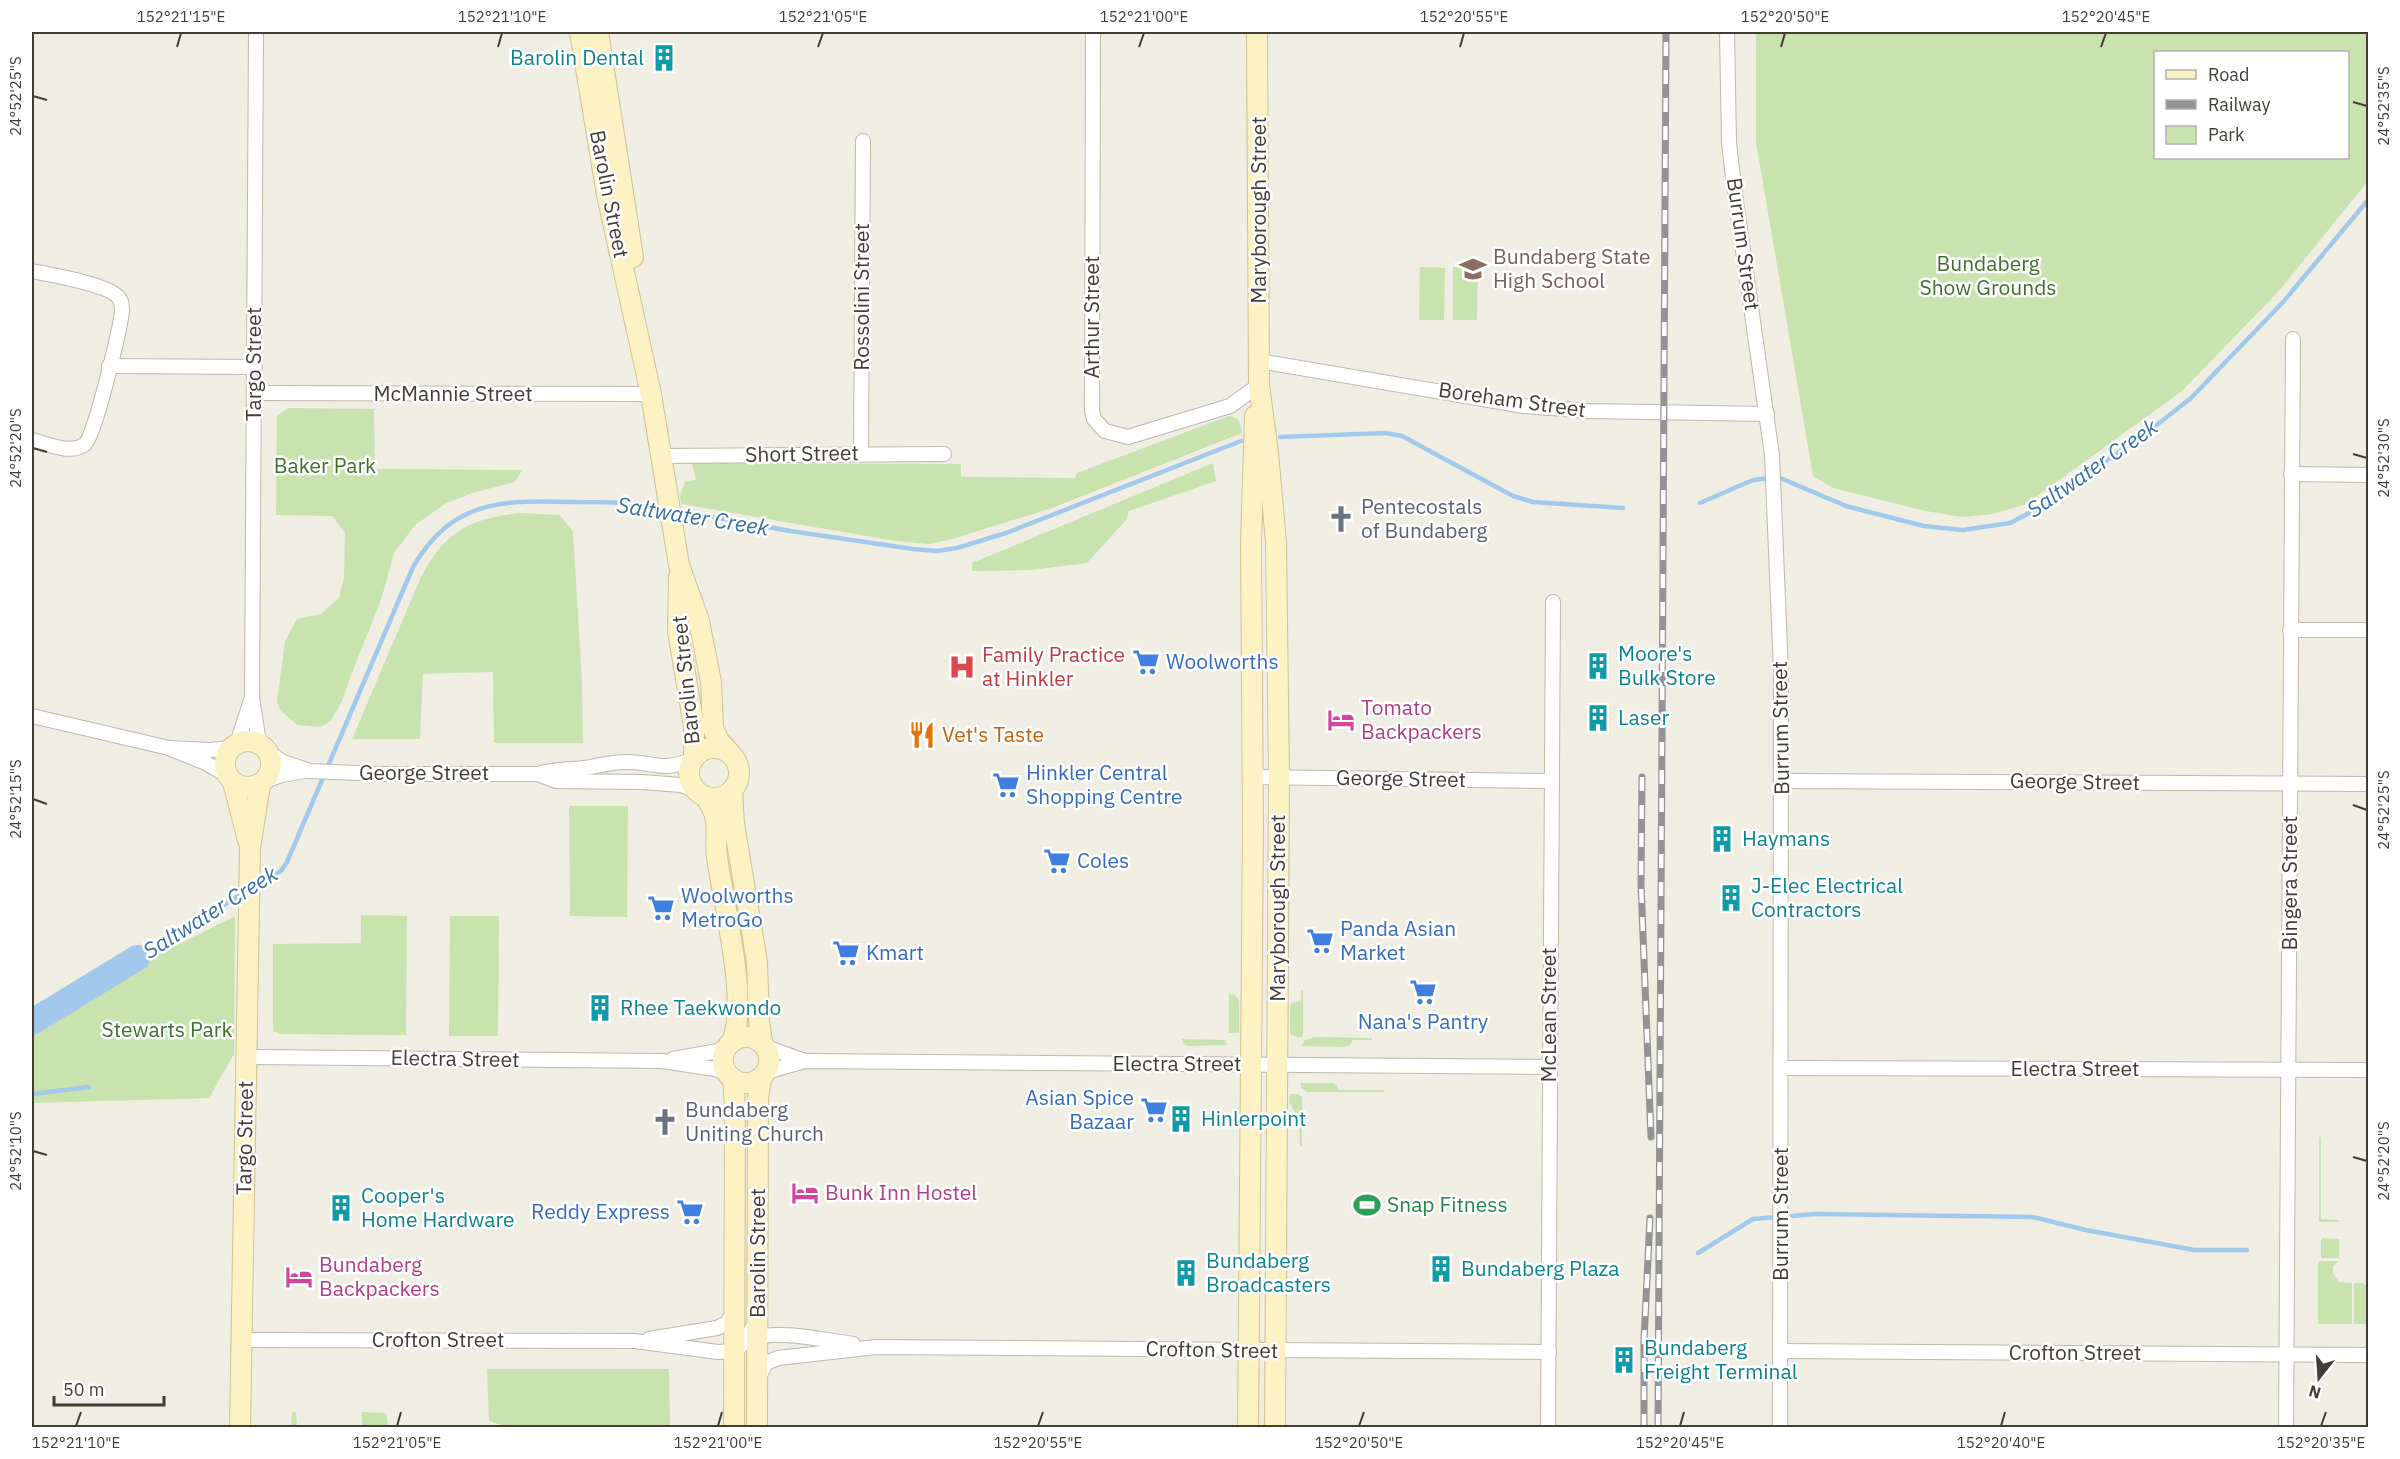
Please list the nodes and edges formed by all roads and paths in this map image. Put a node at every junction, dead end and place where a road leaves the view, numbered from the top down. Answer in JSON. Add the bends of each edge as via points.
{"nodes":[{"id":1,"x":256,"y":32,"type":"edge"},
{"id":2,"x":580,"y":32,"type":"edge"},
{"id":3,"x":598,"y":32,"type":"edge"},
{"id":4,"x":1093,"y":32,"type":"edge"},
{"id":5,"x":1257,"y":32,"type":"edge"},
{"id":6,"x":1727,"y":32,"type":"edge"},
{"id":7,"x":863,"y":141,"type":"dead end"},
{"id":8,"x":32,"y":271,"type":"edge"},
{"id":9,"x":2293,"y":339,"type":"dead end"},
{"id":10,"x":644,"y":356,"type":"junction"},
{"id":11,"x":1259,"y":361,"type":"junction"},
{"id":12,"x":109,"y":366,"type":"junction"},
{"id":13,"x":255,"y":367,"type":"junction"},
{"id":14,"x":1259,"y":387,"type":"junction"},
{"id":15,"x":255,"y":393,"type":"junction"},
{"id":16,"x":651,"y":394,"type":"junction"},
{"id":17,"x":1767,"y":414,"type":"junction"},
{"id":18,"x":32,"y":441,"type":"edge"},
{"id":19,"x":861,"y":453,"type":"junction"},
{"id":20,"x":944,"y":454,"type":"dead end"},
{"id":21,"x":660,"y":456,"type":"junction"},
{"id":22,"x":2291,"y":474,"type":"junction"},
{"id":23,"x":2368,"y":475,"type":"edge"},
{"id":24,"x":679,"y":566,"type":"junction"},
{"id":25,"x":1553,"y":602,"type":"dead end"},
{"id":26,"x":2290,"y":630,"type":"junction"},
{"id":27,"x":2368,"y":630,"type":"edge"},
{"id":28,"x":252,"y":697,"type":"junction"},
{"id":29,"x":32,"y":716,"type":"edge"},
{"id":30,"x":234,"y":746,"type":"junction"},
{"id":31,"x":169,"y":748,"type":"junction"},
{"id":32,"x":265,"y":748,"type":"junction"},
{"id":33,"x":730,"y":753,"type":"junction"},
{"id":34,"x":694,"y":758,"type":"junction"},
{"id":35,"x":310,"y":771,"type":"junction"},
{"id":36,"x":538,"y":774,"type":"junction"},
{"id":37,"x":1252,"y":777,"type":"junction"},
{"id":38,"x":1279,"y":777,"type":"junction"},
{"id":39,"x":231,"y":779,"type":"junction"},
{"id":40,"x":1551,"y":781,"type":"junction"},
{"id":41,"x":1782,"y":781,"type":"junction"},
{"id":42,"x":262,"y":783,"type":"junction"},
{"id":43,"x":2290,"y":784,"type":"junction"},
{"id":44,"x":2368,"y":784,"type":"edge"},
{"id":45,"x":732,"y":790,"type":"junction"},
{"id":46,"x":701,"y":794,"type":"junction"},
{"id":47,"x":250,"y":852,"type":"junction"},
{"id":48,"x":730,"y":1043,"type":"junction"},
{"id":49,"x":764,"y":1045,"type":"junction"},
{"id":50,"x":247,"y":1057,"type":"junction"},
{"id":51,"x":662,"y":1061,"type":"junction"},
{"id":52,"x":805,"y":1061,"type":"junction"},
{"id":53,"x":1250,"y":1065,"type":"junction"},
{"id":54,"x":1278,"y":1065,"type":"junction"},
{"id":55,"x":1549,"y":1067,"type":"junction"},
{"id":56,"x":1782,"y":1068,"type":"junction"},
{"id":57,"x":2290,"y":1070,"type":"junction"},
{"id":58,"x":2368,"y":1070,"type":"edge"},
{"id":59,"x":763,"y":1075,"type":"junction"},
{"id":60,"x":730,"y":1076,"type":"junction"},
{"id":61,"x":734,"y":1307,"type":"junction"},
{"id":62,"x":758,"y":1314,"type":"junction"},
{"id":63,"x":757,"y":1336,"type":"junction"},
{"id":64,"x":242,"y":1340,"type":"junction"},
{"id":65,"x":635,"y":1341,"type":"junction"},
{"id":66,"x":876,"y":1347,"type":"junction"},
{"id":67,"x":1248,"y":1350,"type":"junction"},
{"id":68,"x":1276,"y":1350,"type":"junction"},
{"id":69,"x":735,"y":1351,"type":"junction"},
{"id":70,"x":1781,"y":1351,"type":"junction"},
{"id":71,"x":1549,"y":1352,"type":"junction"},
{"id":72,"x":2287,"y":1354,"type":"junction"},
{"id":73,"x":2368,"y":1355,"type":"edge"},
{"id":74,"x":734,"y":1377,"type":"junction"},
{"id":75,"x":757,"y":1383,"type":"junction"},
{"id":76,"x":240,"y":1428,"type":"edge"},
{"id":77,"x":734,"y":1428,"type":"edge"},
{"id":78,"x":757,"y":1428,"type":"edge"},
{"id":79,"x":1248,"y":1428,"type":"edge"},
{"id":80,"x":1275,"y":1428,"type":"edge"},
{"id":81,"x":1548,"y":1428,"type":"edge"},
{"id":82,"x":1780,"y":1428,"type":"edge"},
{"id":83,"x":2286,"y":1428,"type":"edge"}],
"edges":[{"from":1,"to":13,"type":"street","name":"Targo Street"},
{"from":2,"to":10,"type":"street","name":"Barolin Street","via":[[607,195]]},
{"from":3,"to":10,"type":"street","name":"Barolin Street","via":[[624,193]]},
{"from":4,"to":14,"type":"street","name":"Arthur Street","via":[[1094,419],[1105,431],[1128,437],[1230,406]]},
{"from":5,"to":11,"type":"street","name":"Maryborough Street"},
{"from":6,"to":17,"type":"street","name":"Burrum Street","via":[[1729,142]]},
{"from":7,"to":19,"type":"street","name":"Rossolini Street"},
{"from":8,"to":12,"type":"street","via":[[106,289],[117,296],[122,313]]},
{"from":9,"to":22,"type":"street","name":"Bingera Street"},
{"from":10,"to":16,"type":"street","name":"Barolin Street"},
{"from":11,"to":14,"type":"street","name":"Maryborough Street"},
{"from":11,"to":17,"type":"street","name":"Boreham Street","via":[[1535,407]]},
{"from":12,"to":13,"type":"street"},
{"from":12,"to":18,"type":"street","via":[[91,435],[84,445],[70,449]]},
{"from":13,"to":15,"type":"street","name":"Targo Street"},
{"from":14,"to":37,"type":"street","name":"Maryborough Street","via":[[1253,429]]},
{"from":14,"to":38,"type":"street","name":"Maryborough Street","via":[[1276,542]]},
{"from":15,"to":16,"type":"street","name":"McMannie Street"},
{"from":15,"to":28,"type":"street","name":"Targo Street"},
{"from":16,"to":21,"type":"street","name":"Barolin Street"},
{"from":17,"to":41,"type":"street","name":"Burrum Street","via":[[1774,490]]},
{"from":19,"to":20,"type":"street","name":"Short Street"},
{"from":19,"to":21,"type":"street","name":"Short Street"},
{"from":21,"to":24,"type":"street","name":"Barolin Street"},
{"from":22,"to":23,"type":"street"},
{"from":22,"to":26,"type":"street","name":"Bingera Street"},
{"from":24,"to":33,"type":"street","name":"Barolin Street","via":[[699,621],[711,682],[714,728]]},
{"from":24,"to":34,"type":"street","name":"Barolin Street","via":[[678,631],[694,727]]},
{"from":25,"to":40,"type":"street","name":"McLean Street"},
{"from":26,"to":27,"type":"street"},
{"from":26,"to":43,"type":"street","name":"Bingera Street"},
{"from":28,"to":30,"type":"street","name":"Targo Street"},
{"from":28,"to":32,"type":"street","name":"Targo Street","via":[[258,736]]},
{"from":29,"to":31,"type":"street"},
{"from":30,"to":31,"type":"street","via":[[210,750]]},
{"from":30,"to":32,"type":"street","via":[[250,741]]},
{"from":30,"to":39,"type":"street","via":[[225,762]]},
{"from":31,"to":39,"type":"street","via":[[206,763]]},
{"from":32,"to":35,"type":"street","name":"George Street","via":[[283,762]]},
{"from":32,"to":42,"type":"street","via":[[272,763]]},
{"from":33,"to":34,"type":"street","via":[[707,749]]},
{"from":33,"to":45,"type":"street","via":[[739,769]]},
{"from":34,"to":36,"type":"street","name":"George Street","via":[[675,767],[620,762]]},
{"from":34,"to":46,"type":"street","via":[[690,779]]},
{"from":35,"to":36,"type":"street","name":"George Street"},
{"from":35,"to":42,"type":"street","name":"George Street"},
{"from":36,"to":46,"type":"street","name":"George Street","via":[[556,781],[687,786]]},
{"from":37,"to":38,"type":"street","name":"George Street"},
{"from":37,"to":53,"type":"street","name":"Maryborough Street"},
{"from":38,"to":40,"type":"street","name":"George Street"},
{"from":38,"to":54,"type":"street","name":"Maryborough Street"},
{"from":39,"to":42,"type":"street","via":[[246,788]]},
{"from":39,"to":47,"type":"street","name":"Targo Street"},
{"from":40,"to":55,"type":"street","name":"McLean Street"},
{"from":41,"to":43,"type":"street","name":"George Street"},
{"from":41,"to":56,"type":"street","name":"Burrum Street"},
{"from":42,"to":47,"type":"street","name":"Targo Street"},
{"from":43,"to":44,"type":"street","name":"George Street"},
{"from":43,"to":57,"type":"street","name":"Bingera Street"},
{"from":45,"to":46,"type":"street","via":[[719,797]]},
{"from":45,"to":49,"type":"street","via":[[757,962]]},
{"from":46,"to":48,"type":"street","via":[[711,804],[716,822],[716,853],[735,974],[736,1015]]},
{"from":47,"to":50,"type":"street","name":"Targo Street"},
{"from":48,"to":49,"type":"street","via":[[746,1036]]},
{"from":48,"to":51,"type":"street","name":"Electra Street","via":[[718,1051]]},
{"from":48,"to":60,"type":"street","via":[[723,1059]]},
{"from":49,"to":52,"type":"street","name":"Electra Street"},
{"from":49,"to":59,"type":"street","via":[[770,1059]]},
{"from":50,"to":51,"type":"street","name":"Electra Street"},
{"from":50,"to":64,"type":"street","name":"Targo Street"},
{"from":51,"to":60,"type":"street","name":"Electra Street","via":[[715,1069]]},
{"from":52,"to":53,"type":"street","name":"Electra Street"},
{"from":52,"to":59,"type":"street","name":"Electra Street"},
{"from":53,"to":54,"type":"street","name":"Electra Street"},
{"from":53,"to":67,"type":"street","name":"Maryborough Street"},
{"from":54,"to":55,"type":"street","name":"Electra Street"},
{"from":54,"to":68,"type":"street","name":"Maryborough Street"},
{"from":55,"to":71,"type":"street","name":"McLean Street"},
{"from":56,"to":57,"type":"street","name":"Electra Street"},
{"from":56,"to":70,"type":"street","name":"Burrum Street"},
{"from":57,"to":58,"type":"street","name":"Electra Street"},
{"from":57,"to":72,"type":"street","name":"Bingera Street"},
{"from":59,"to":60,"type":"street","via":[[747,1083]]},
{"from":59,"to":62,"type":"street","name":"Barolin Street","via":[[759,1098]]},
{"from":60,"to":61,"type":"street","name":"Barolin Street","via":[[735,1107]]},
{"from":61,"to":65,"type":"street","name":"Crofton Street","via":[[730,1320],[717,1328]]},
{"from":61,"to":69,"type":"street","name":"Barolin Street"},
{"from":62,"to":63,"type":"street","name":"Barolin Street"},
{"from":62,"to":69,"type":"street","via":[[750,1334]]},
{"from":63,"to":66,"type":"street","name":"Crofton Street","via":[[780,1335]]},
{"from":63,"to":74,"type":"street","via":[[745,1348]]},
{"from":63,"to":75,"type":"street","name":"Barolin Street"},
{"from":64,"to":65,"type":"street","name":"Crofton Street"},
{"from":64,"to":76,"type":"street","name":"Targo Street"},
{"from":65,"to":69,"type":"street","name":"Crofton Street"},
{"from":66,"to":67,"type":"street","name":"Crofton Street"},
{"from":66,"to":75,"type":"street","name":"Crofton Street","via":[[778,1358],[766,1363]]},
{"from":67,"to":68,"type":"street","name":"Crofton Street"},
{"from":67,"to":79,"type":"street","name":"Maryborough Street"},
{"from":68,"to":71,"type":"street","name":"Crofton Street"},
{"from":68,"to":80,"type":"street","name":"Maryborough Street"},
{"from":69,"to":74,"type":"street","name":"Barolin Street"},
{"from":70,"to":72,"type":"street","name":"Crofton Street"},
{"from":70,"to":82,"type":"street","name":"Burrum Street"},
{"from":71,"to":81,"type":"street","name":"McLean Street"},
{"from":72,"to":73,"type":"street","name":"Crofton Street"},
{"from":72,"to":83,"type":"street","name":"Bingera Street"},
{"from":74,"to":77,"type":"street","name":"Barolin Street"},
{"from":75,"to":78,"type":"street","name":"Barolin Street"}]}
